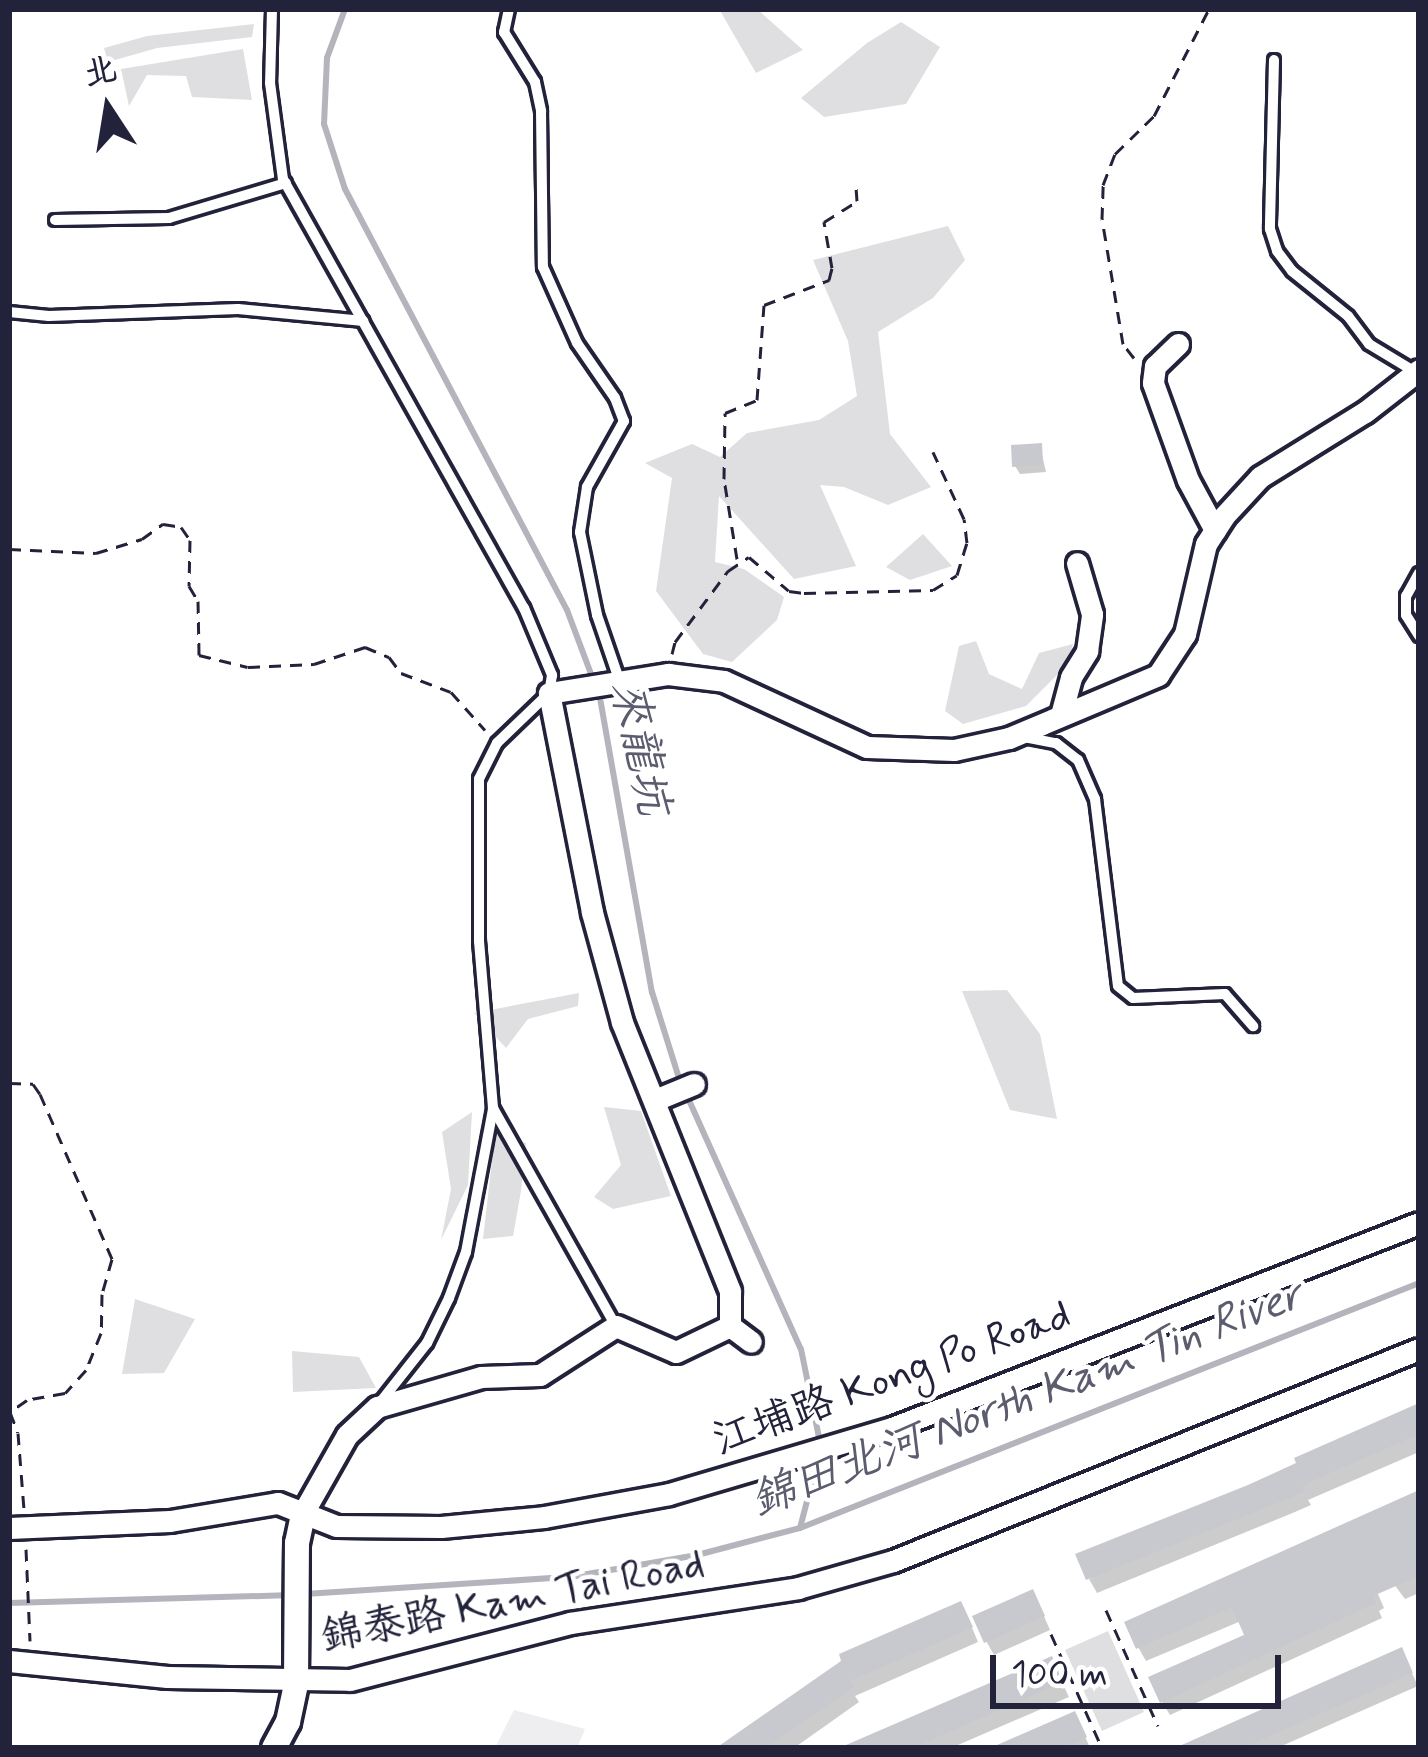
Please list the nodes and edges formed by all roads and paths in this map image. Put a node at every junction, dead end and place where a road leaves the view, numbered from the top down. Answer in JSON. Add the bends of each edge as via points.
{"nodes":[{"id":1,"x":272,"y":9,"type":"edge"},
{"id":2,"x":509,"y":9,"type":"edge"},
{"id":3,"x":1209,"y":9,"type":"edge"},
{"id":4,"x":1274,"y":60,"type":"dead end"},
{"id":5,"x":286,"y":183,"type":"junction"},
{"id":6,"x":856,"y":187,"type":"dead end"},
{"id":7,"x":55,"y":220,"type":"dead end"},
{"id":8,"x":9,"y":312,"type":"edge"},
{"id":9,"x":363,"y":321,"type":"junction"},
{"id":10,"x":1178,"y":344,"type":"dead end"},
{"id":11,"x":1418,"y":373,"type":"edge"},
{"id":12,"x":1153,"y":383,"type":"junction"},
{"id":13,"x":933,"y":452,"type":"dead end"},
{"id":14,"x":1215,"y":530,"type":"junction"},
{"id":15,"x":9,"y":549,"type":"edge"},
{"id":16,"x":737,"y":561,"type":"junction"},
{"id":17,"x":1077,"y":563,"type":"dead end"},
{"id":18,"x":1419,"y":573,"type":"edge"},
{"id":19,"x":1419,"y":636,"type":"edge"},
{"id":20,"x":668,"y":674,"type":"junction"},
{"id":21,"x":614,"y":682,"type":"junction"},
{"id":22,"x":559,"y":691,"type":"junction"},
{"id":23,"x":1061,"y":716,"type":"junction"},
{"id":24,"x":1009,"y":738,"type":"junction"},
{"id":25,"x":497,"y":743,"type":"junction"},
{"id":26,"x":1253,"y":1026,"type":"dead end"},
{"id":27,"x":9,"y":1083,"type":"edge"},
{"id":28,"x":694,"y":1084,"type":"dead end"},
{"id":29,"x":656,"y":1100,"type":"junction"},
{"id":30,"x":493,"y":1108,"type":"junction"},
{"id":31,"x":1419,"y":1223,"type":"edge"},
{"id":32,"x":616,"y":1326,"type":"junction"},
{"id":33,"x":730,"y":1326,"type":"junction"},
{"id":34,"x":751,"y":1342,"type":"dead end"},
{"id":35,"x":1419,"y":1349,"type":"edge"},
{"id":36,"x":377,"y":1407,"type":"junction"},
{"id":37,"x":9,"y":1412,"type":"edge"},
{"id":38,"x":304,"y":1511,"type":"junction"},
{"id":39,"x":17,"y":1528,"type":"edge"},
{"id":40,"x":1106,"y":1610,"type":"dead end"},
{"id":41,"x":1051,"y":1634,"type":"dead end"},
{"id":42,"x":30,"y":1645,"type":"dead end"},
{"id":43,"x":9,"y":1661,"type":"edge"},
{"id":44,"x":296,"y":1682,"type":"junction"},
{"id":45,"x":1158,"y":1726,"type":"dead end"},
{"id":46,"x":274,"y":1748,"type":"edge"},
{"id":47,"x":1102,"y":1748,"type":"edge"}],
"edges":[{"from":1,"to":5,"type":"lane","via":[[270,83]]},
{"from":2,"to":21,"type":"lane","via":[[504,32],[535,82],[541,111],[539,225],[549,287],[624,421],[587,488],[580,532]]},
{"from":3,"to":12,"type":"path","via":[[1154,116],[1115,154],[1103,185],[1124,344]]},
{"from":4,"to":11,"type":"lane","via":[[1270,229],[1277,250],[1369,344]]},
{"from":5,"to":7,"type":"lane","via":[[170,218]]},
{"from":5,"to":9,"type":"lane"},
{"from":6,"to":16,"type":"path","via":[[857,201],[824,222],[829,280],[764,305],[757,400],[725,413],[724,478]]},
{"from":8,"to":9,"type":"lane","via":[[238,309]]},
{"from":9,"to":22,"type":"lane","via":[[524,608]]},
{"from":10,"to":12,"type":"street","via":[[1155,366]]},
{"from":11,"to":14,"type":"street","via":[[1260,477]]},
{"from":12,"to":14,"type":"street"},
{"from":13,"to":16,"type":"path","via":[[967,543],[957,575],[932,590],[789,591],[757,560]]},
{"from":14,"to":23,"type":"street","via":[[1172,660],[1138,687]]},
{"from":15,"to":25,"type":"path","via":[[96,553],[163,524],[181,527],[190,540],[199,655],[248,667],[314,664],[365,647],[401,673],[451,692]]},
{"from":16,"to":20,"type":"path","via":[[675,643]]},
{"from":17,"to":23,"type":"street","via":[[1091,614],[1087,651]]},
{"from":18,"to":19,"type":"lane","via":[[1406,596]]},
{"from":20,"to":21,"type":"street"},
{"from":20,"to":24,"type":"street","via":[[724,681],[867,747],[954,750]]},
{"from":21,"to":22,"type":"street"},
{"from":22,"to":25,"type":"lane"},
{"from":22,"to":29,"type":"street","via":[[599,937],[622,1022]]},
{"from":23,"to":24,"type":"street"},
{"from":24,"to":26,"type":"lane","via":[[1056,743],[1087,779],[1102,833],[1118,986],[1133,998],[1225,994]]},
{"from":25,"to":30,"type":"lane","via":[[478,779],[478,923]]},
{"from":27,"to":37,"type":"path","via":[[33,1084],[40,1094],[112,1259],[101,1334],[86,1370],[64,1393]]},
{"from":28,"to":29,"type":"street"},
{"from":29,"to":33,"type":"street","via":[[730,1291]]},
{"from":30,"to":32,"type":"lane"},
{"from":30,"to":36,"type":"lane","via":[[466,1252],[449,1298],[427,1343]]},
{"from":31,"to":38,"type":"street","name":"江埔路 Kong Po Road","via":[[845,1445],[669,1495],[514,1521],[371,1529]]},
{"from":32,"to":33,"type":"street","via":[[676,1352]]},
{"from":32,"to":36,"type":"street","via":[[540,1375],[481,1377]]},
{"from":33,"to":34,"type":"street"},
{"from":35,"to":44,"type":"street","name":"錦泰路 Kam Tai Road","via":[[892,1561],[798,1588],[570,1623],[350,1680]]},
{"from":36,"to":38,"type":"street","via":[[347,1435]]},
{"from":37,"to":39,"type":"path","via":[[18,1433]]},
{"from":38,"to":39,"type":"street","name":"江埔路 Kong Po Road","via":[[278,1502],[156,1523]]},
{"from":38,"to":44,"type":"street"},
{"from":39,"to":42,"type":"path"},
{"from":40,"to":45,"type":"path"},
{"from":41,"to":47,"type":"path"},
{"from":43,"to":44,"type":"street","name":"錦泰路 Kam Tai Road"},
{"from":44,"to":46,"type":"street"}]}
